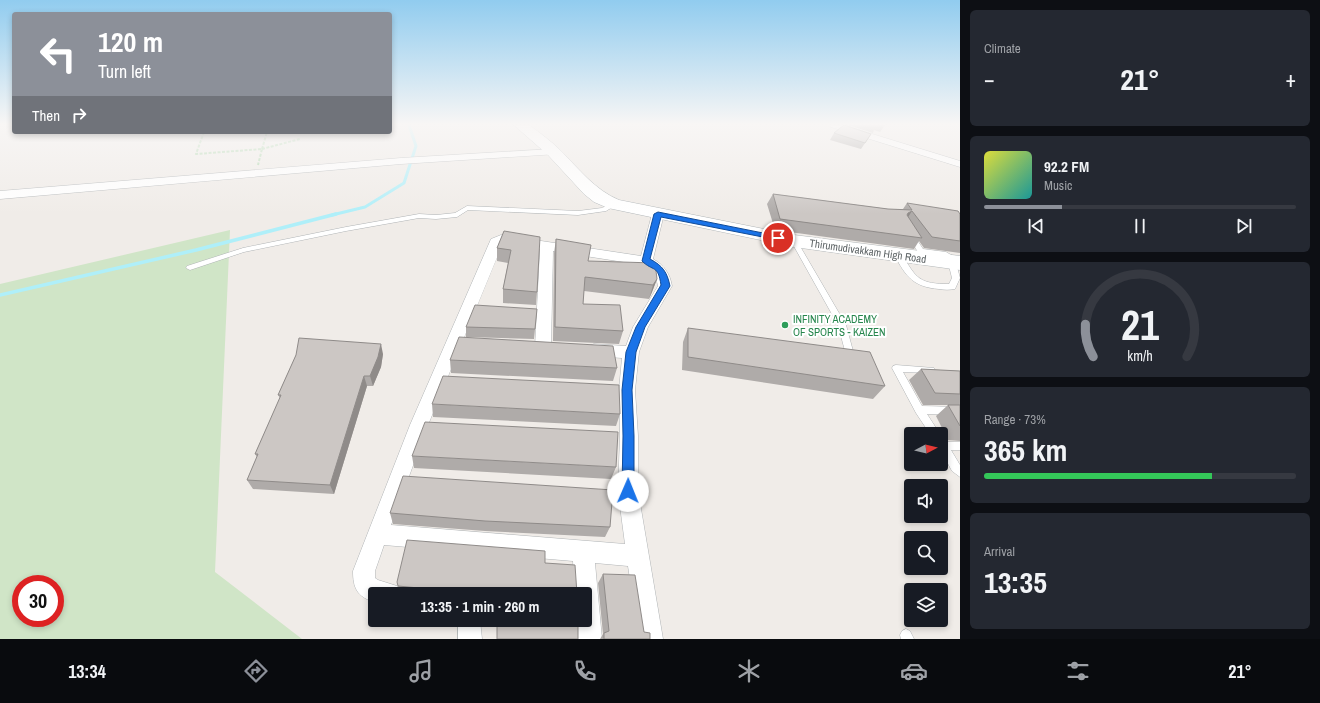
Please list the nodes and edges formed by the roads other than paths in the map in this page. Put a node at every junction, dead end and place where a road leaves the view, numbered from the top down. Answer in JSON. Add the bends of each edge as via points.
{"nodes":[{"id":1,"x":505,"y":155,"type":"edge"},
{"id":2,"x":556,"y":155,"type":"edge"},
{"id":3,"x":930,"y":155,"type":"edge"},
{"id":4,"x":960,"y":164,"type":"edge"},
{"id":5,"x":0,"y":195,"type":"edge"},
{"id":6,"x":614,"y":204,"type":"junction"},
{"id":7,"x":658,"y":214,"type":"junction"},
{"id":8,"x":908,"y":231,"type":"edge"},
{"id":9,"x":794,"y":241,"type":"junction"},
{"id":10,"x":547,"y":246,"type":"junction"},
{"id":11,"x":924,"y":255,"type":"junction"},
{"id":12,"x":899,"y":256,"type":"junction"},
{"id":13,"x":646,"y":261,"type":"junction"},
{"id":14,"x":956,"y":263,"type":"edge"},
{"id":15,"x":190,"y":268,"type":"dead end"},
{"id":16,"x":529,"y":312,"type":"edge"},
{"id":17,"x":544,"y":313,"type":"junction"},
{"id":18,"x":543,"y":347,"type":"edge"},
{"id":19,"x":580,"y":349,"type":"edge"},
{"id":20,"x":849,"y":351,"type":"edge"},
{"id":21,"x":631,"y":352,"type":"junction"},
{"id":22,"x":944,"y":371,"type":"edge"},
{"id":23,"x":919,"y":410,"type":"junction"},
{"id":24,"x":960,"y":411,"type":"edge"},
{"id":25,"x":930,"y":427,"type":"edge"},
{"id":26,"x":948,"y":445,"type":"edge"},
{"id":27,"x":960,"y":446,"type":"edge"},
{"id":28,"x":948,"y":454,"type":"edge"},
{"id":29,"x":960,"y":472,"type":"edge"},
{"id":30,"x":378,"y":534,"type":"junction"},
{"id":31,"x":583,"y":551,"type":"junction"},
{"id":32,"x":636,"y":556,"type":"junction"},
{"id":33,"x":369,"y":587,"type":"edge"},
{"id":34,"x":469,"y":627,"type":"edge"},
{"id":35,"x":470,"y":639,"type":"edge"},
{"id":36,"x":590,"y":639,"type":"edge"},
{"id":37,"x":651,"y":639,"type":"edge"}],
"edges":[{"from":1,"to":5,"type":"street","via":[[401,161]]},
{"from":2,"to":6,"type":"main road","name":"Thirumudivakkam High Road","via":[[590,190]]},
{"from":3,"to":4,"type":"street"},
{"from":6,"to":7,"type":"main road","name":"Thirumudivakkam High Road"},
{"from":6,"to":15,"type":"lane","via":[[604,210],[578,213],[467,208],[457,215],[419,216],[243,250]]},
{"from":7,"to":9,"type":"main road","name":"Thirumudivakkam High Road"},
{"from":7,"to":13,"type":"street"},
{"from":8,"to":11,"type":"lane"},
{"from":9,"to":12,"type":"main road","name":"Thirumudivakkam High Road"},
{"from":9,"to":20,"type":"lane","via":[[842,325]]},
{"from":10,"to":13,"type":"street"},
{"from":10,"to":17,"type":"street"},
{"from":10,"to":30,"type":"street","via":[[508,239],[496,242],[462,344],[407,477]]},
{"from":11,"to":12,"type":"main road","name":"Thirumudivakkam High Road"},
{"from":11,"to":14,"type":"main road","name":"Thirumudivakkam High Road"},
{"from":12,"to":14,"type":"lane","via":[[906,270],[918,283],[936,287],[952,287],[956,278]]},
{"from":13,"to":21,"type":"street","via":[[664,274],[665,286],[640,327]]},
{"from":16,"to":17,"type":"street"},
{"from":17,"to":18,"type":"street"},
{"from":19,"to":21,"type":"street"},
{"from":21,"to":32,"type":"street","via":[[619,389],[620,490]]},
{"from":22,"to":23,"type":"lane","via":[[896,368]]},
{"from":23,"to":24,"type":"lane"},
{"from":23,"to":25,"type":"lane"},
{"from":26,"to":27,"type":"lane"},
{"from":28,"to":29,"type":"lane"},
{"from":30,"to":31,"type":"street"},
{"from":30,"to":33,"type":"street","via":[[364,571],[364,583]]},
{"from":31,"to":32,"type":"street"},
{"from":31,"to":36,"type":"street"},
{"from":32,"to":37,"type":"street"},
{"from":34,"to":35,"type":"street"}]}
